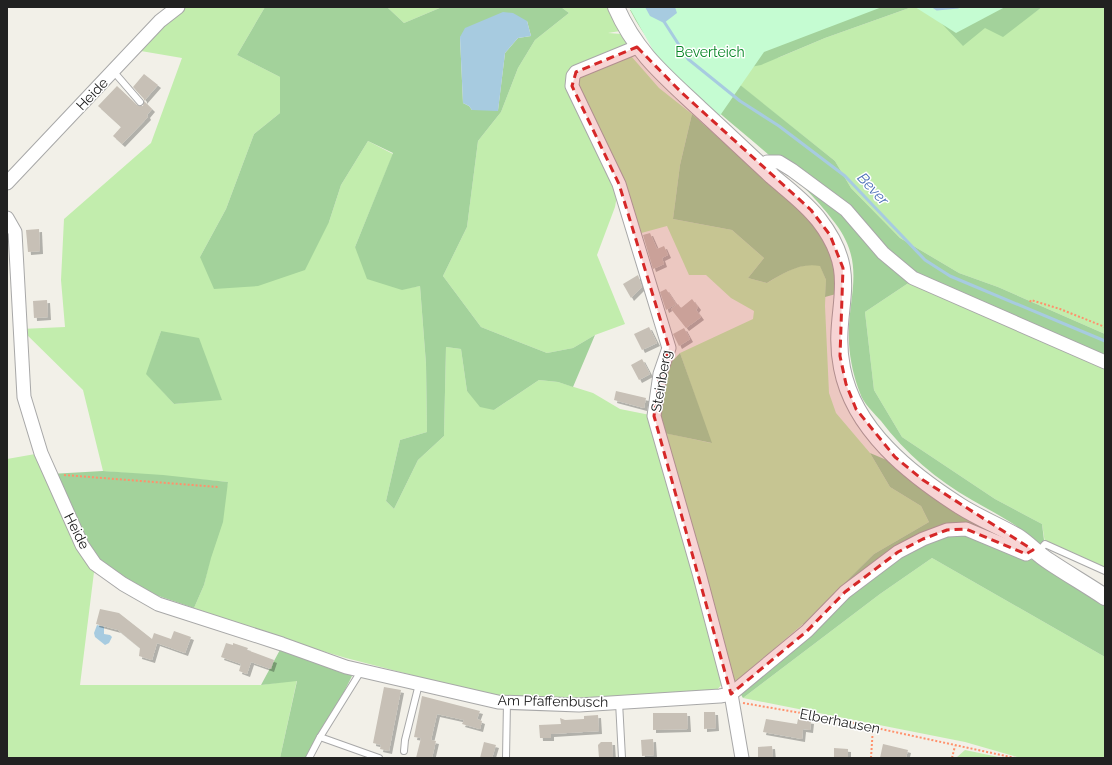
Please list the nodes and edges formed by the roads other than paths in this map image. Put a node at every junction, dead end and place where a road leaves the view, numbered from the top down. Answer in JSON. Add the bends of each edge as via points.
{"nodes":[{"id":1,"x":178,"y":7,"type":"edge"},
{"id":2,"x":616,"y":7,"type":"edge"},
{"id":3,"x":637,"y":47,"type":"junction"},
{"id":4,"x":114,"y":72,"type":"junction"},
{"id":5,"x":140,"y":102,"type":"dead end"},
{"id":6,"x":762,"y":166,"type":"junction"},
{"id":7,"x":7,"y":183,"type":"edge"},
{"id":8,"x":7,"y":218,"type":"edge"},
{"id":9,"x":1105,"y":362,"type":"edge"},
{"id":10,"x":1035,"y":551,"type":"junction"},
{"id":11,"x":1105,"y":570,"type":"edge"},
{"id":12,"x":1105,"y":596,"type":"edge"},
{"id":13,"x":361,"y":671,"type":"junction"},
{"id":14,"x":419,"y":684,"type":"junction"},
{"id":15,"x":731,"y":694,"type":"junction"},
{"id":16,"x":507,"y":702,"type":"junction"},
{"id":17,"x":620,"y":702,"type":"junction"},
{"id":18,"x":320,"y":737,"type":"junction"},
{"id":19,"x":404,"y":751,"type":"dead end"},
{"id":20,"x":309,"y":758,"type":"edge"},
{"id":21,"x":379,"y":758,"type":"edge"},
{"id":22,"x":506,"y":758,"type":"edge"},
{"id":23,"x":622,"y":758,"type":"edge"},
{"id":24,"x":742,"y":758,"type":"edge"}],
"edges":[{"from":1,"to":4,"type":"street","name":"Heide","via":[[160,22]]},
{"from":2,"to":3,"type":"street"},
{"from":3,"to":6,"type":"street","via":[[667,80]]},
{"from":3,"to":15,"type":"street","name":"Steinberg","via":[[576,72],[572,86],[619,184],[669,348],[660,374],[654,416]]},
{"from":4,"to":5,"type":"lane"},
{"from":4,"to":7,"type":"street","name":"Heide"},
{"from":6,"to":9,"type":"street","via":[[767,162],[779,162],[804,178],[846,210],[883,253],[913,278]]},
{"from":6,"to":10,"type":"street","via":[[811,210],[830,235],[838,252],[844,277],[839,334],[842,368],[851,399],[864,420],[895,457],[923,480]]},
{"from":8,"to":13,"type":"street","name":"Heide","via":[[15,232],[24,396],[41,453],[82,545],[95,564],[158,604]]},
{"from":10,"to":11,"type":"lane","via":[[1045,544]]},
{"from":10,"to":12,"type":"street"},
{"from":10,"to":15,"type":"street","via":[[1026,554],[966,529],[947,530],[923,539],[898,552],[845,592],[807,631]]},
{"from":13,"to":14,"type":"street","name":"Am Pfaffenbusch"},
{"from":13,"to":18,"type":"lane"},
{"from":14,"to":16,"type":"street","name":"Am Pfaffenbusch"},
{"from":14,"to":19,"type":"lane"},
{"from":15,"to":17,"type":"street","name":"Am Pfaffenbusch"},
{"from":15,"to":24,"type":"street"},
{"from":16,"to":17,"type":"street","name":"Am Pfaffenbusch","via":[[579,705]]},
{"from":16,"to":22,"type":"lane"},
{"from":17,"to":23,"type":"lane"},
{"from":18,"to":20,"type":"lane"},
{"from":18,"to":21,"type":"lane"}]}
